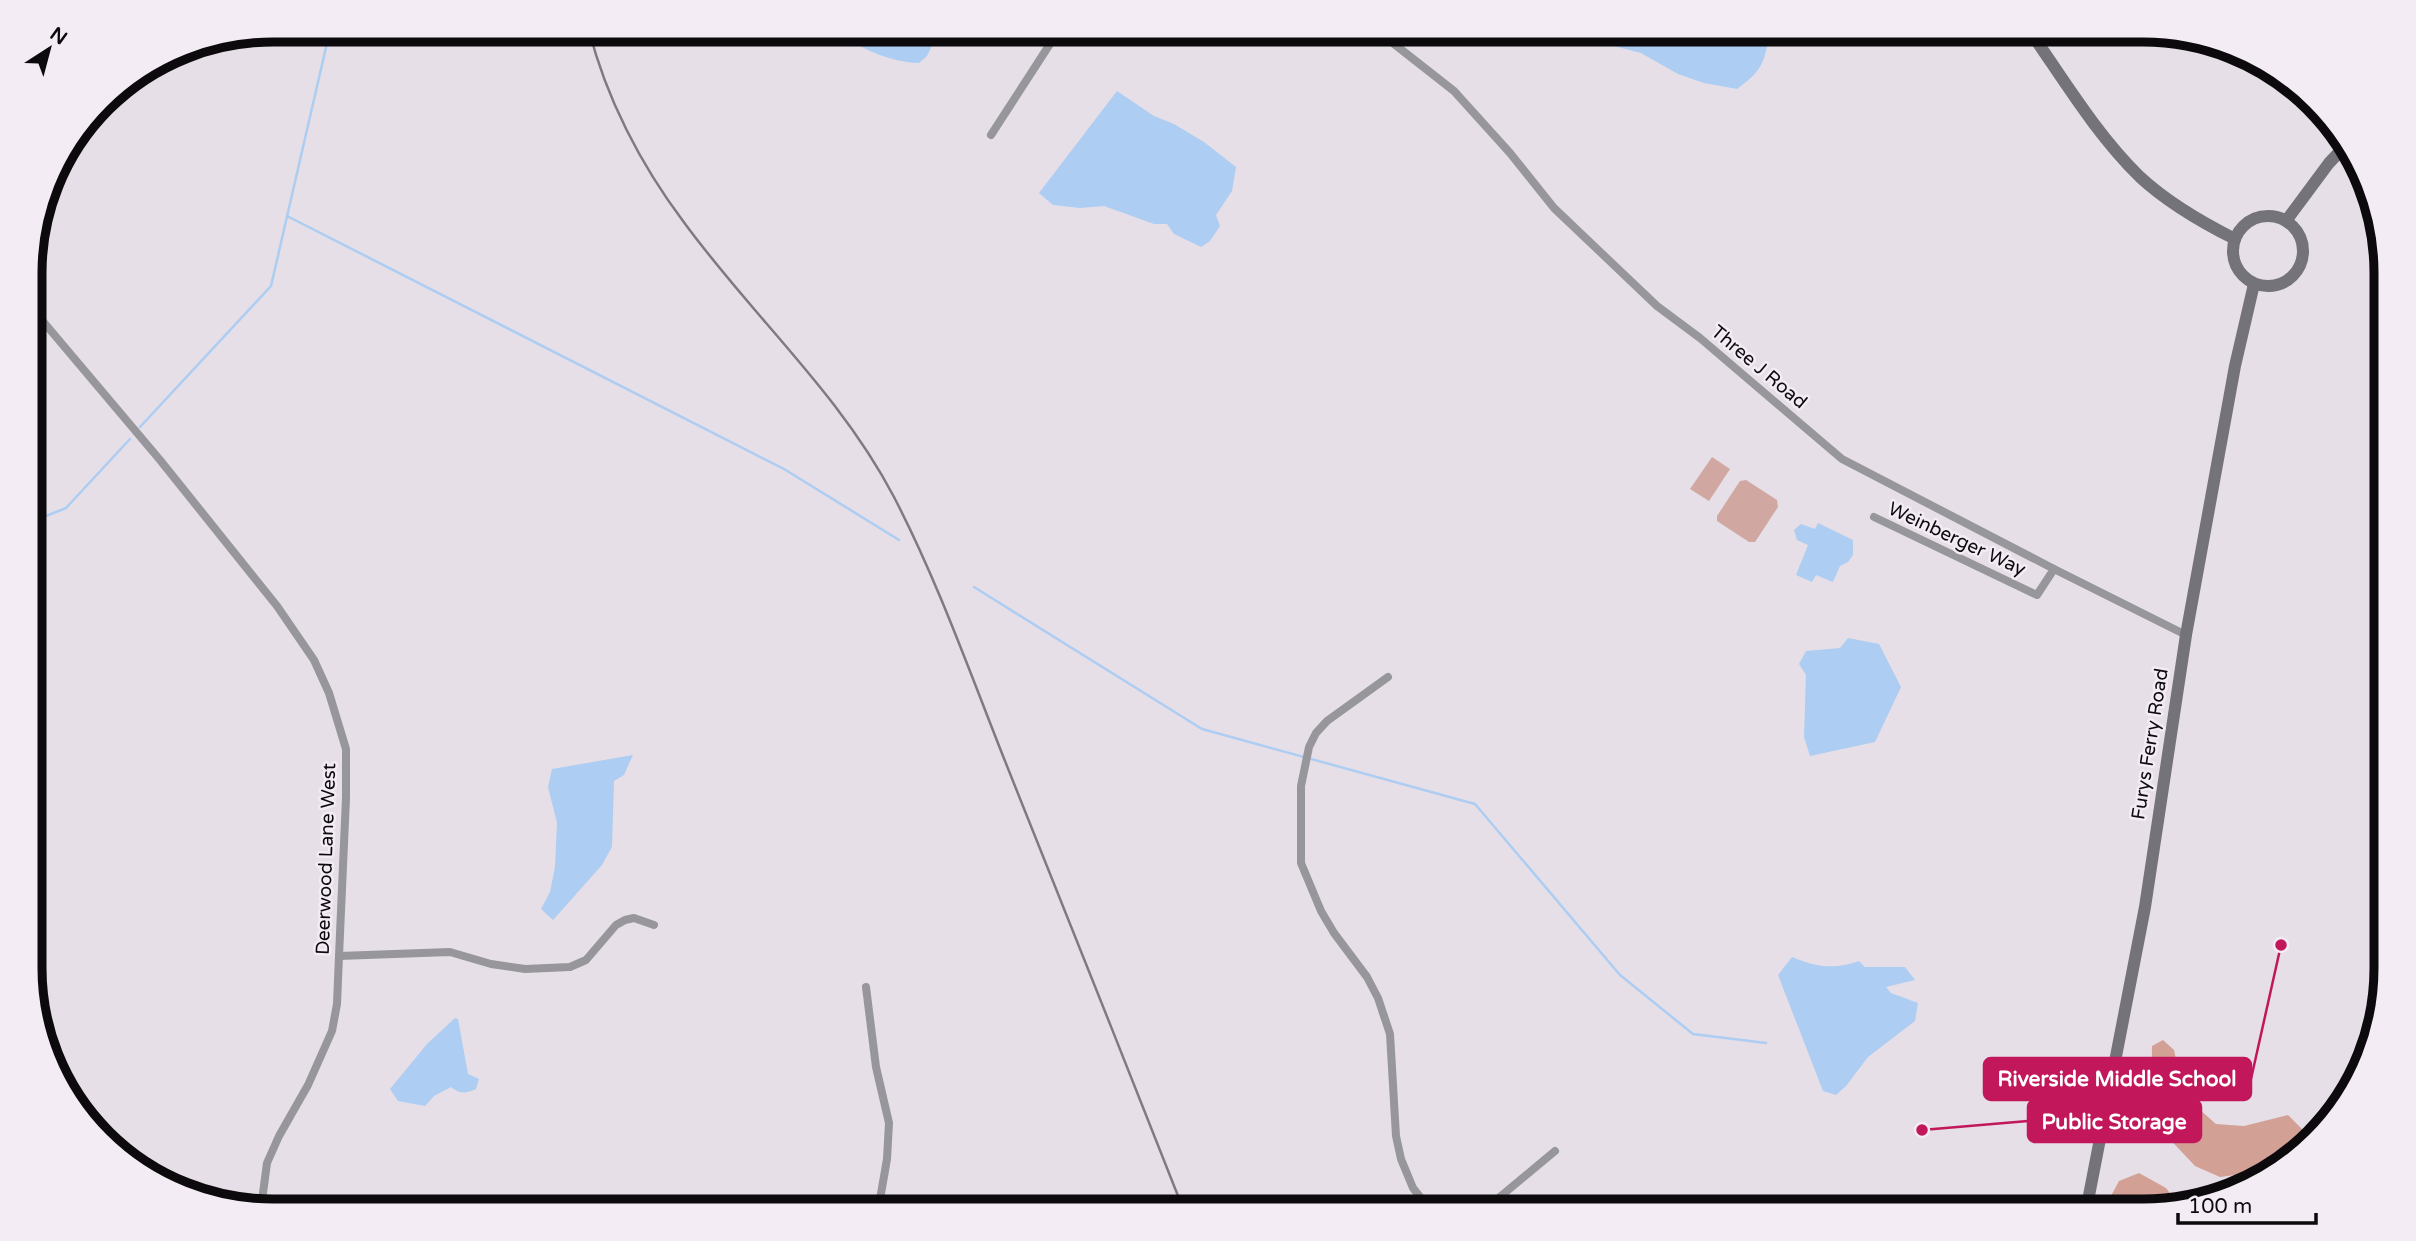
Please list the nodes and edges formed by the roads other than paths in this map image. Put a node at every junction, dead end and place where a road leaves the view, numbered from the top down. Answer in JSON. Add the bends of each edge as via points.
{"nodes":[{"id":1,"x":1051,"y":42,"type":"edge"},
{"id":2,"x":1392,"y":42,"type":"edge"},
{"id":3,"x":2037,"y":42,"type":"edge"},
{"id":4,"x":991,"y":135,"type":"dead end"},
{"id":5,"x":2339,"y":152,"type":"edge"},
{"id":6,"x":2286,"y":221,"type":"junction"},
{"id":7,"x":2235,"y":239,"type":"junction"},
{"id":8,"x":2254,"y":284,"type":"junction"},
{"id":9,"x":42,"y":320,"type":"edge"},
{"id":10,"x":1874,"y":517,"type":"dead end"},
{"id":11,"x":2054,"y":569,"type":"junction"},
{"id":12,"x":2186,"y":635,"type":"junction"},
{"id":13,"x":1388,"y":677,"type":"dead end"},
{"id":14,"x":654,"y":925,"type":"dead end"},
{"id":15,"x":339,"y":956,"type":"junction"},
{"id":16,"x":866,"y":987,"type":"dead end"},
{"id":17,"x":1555,"y":1151,"type":"dead end"},
{"id":18,"x":262,"y":1198,"type":"edge"},
{"id":19,"x":880,"y":1199,"type":"edge"},
{"id":20,"x":1422,"y":1199,"type":"edge"},
{"id":21,"x":1497,"y":1199,"type":"edge"},
{"id":22,"x":2088,"y":1199,"type":"edge"}],
"edges":[{"from":1,"to":4,"type":"street"},
{"from":2,"to":11,"type":"street","name":"Three J Road","via":[[1454,91],[1554,208],[1657,306],[1842,460]]},
{"from":3,"to":7,"type":"main road","via":[[2099,130],[2140,177],[2176,206]]},
{"from":5,"to":6,"type":"main road"},
{"from":6,"to":7,"type":"main road","via":[[2270,216],[2254,219]]},
{"from":6,"to":8,"type":"main road","via":[[2302,243],[2299,268],[2281,284]]},
{"from":7,"to":8,"type":"main road","via":[[2237,268]]},
{"from":8,"to":12,"type":"main road","name":"Furys Ferry Road"},
{"from":9,"to":15,"type":"street","name":"Deerwood Lane West","via":[[160,460],[314,660],[346,749]]},
{"from":10,"to":11,"type":"street","name":"Weinberger Way","via":[[2037,594]]},
{"from":11,"to":12,"type":"street","name":"Three J Road"},
{"from":12,"to":22,"type":"main road","name":"Furys Ferry Road","via":[[2145,907]]},
{"from":13,"to":20,"type":"street","via":[[1327,721],[1309,747],[1301,786],[1301,863],[1321,911],[1378,998],[1390,1034],[1396,1136],[1401,1159]]},
{"from":14,"to":15,"type":"street","via":[[634,918],[625,920],[586,960],[570,967],[525,969],[450,952]]},
{"from":15,"to":18,"type":"street","name":"Deerwood Lane West","via":[[332,1031],[267,1163]]},
{"from":16,"to":19,"type":"street","via":[[889,1124]]},
{"from":17,"to":21,"type":"street"}]}
